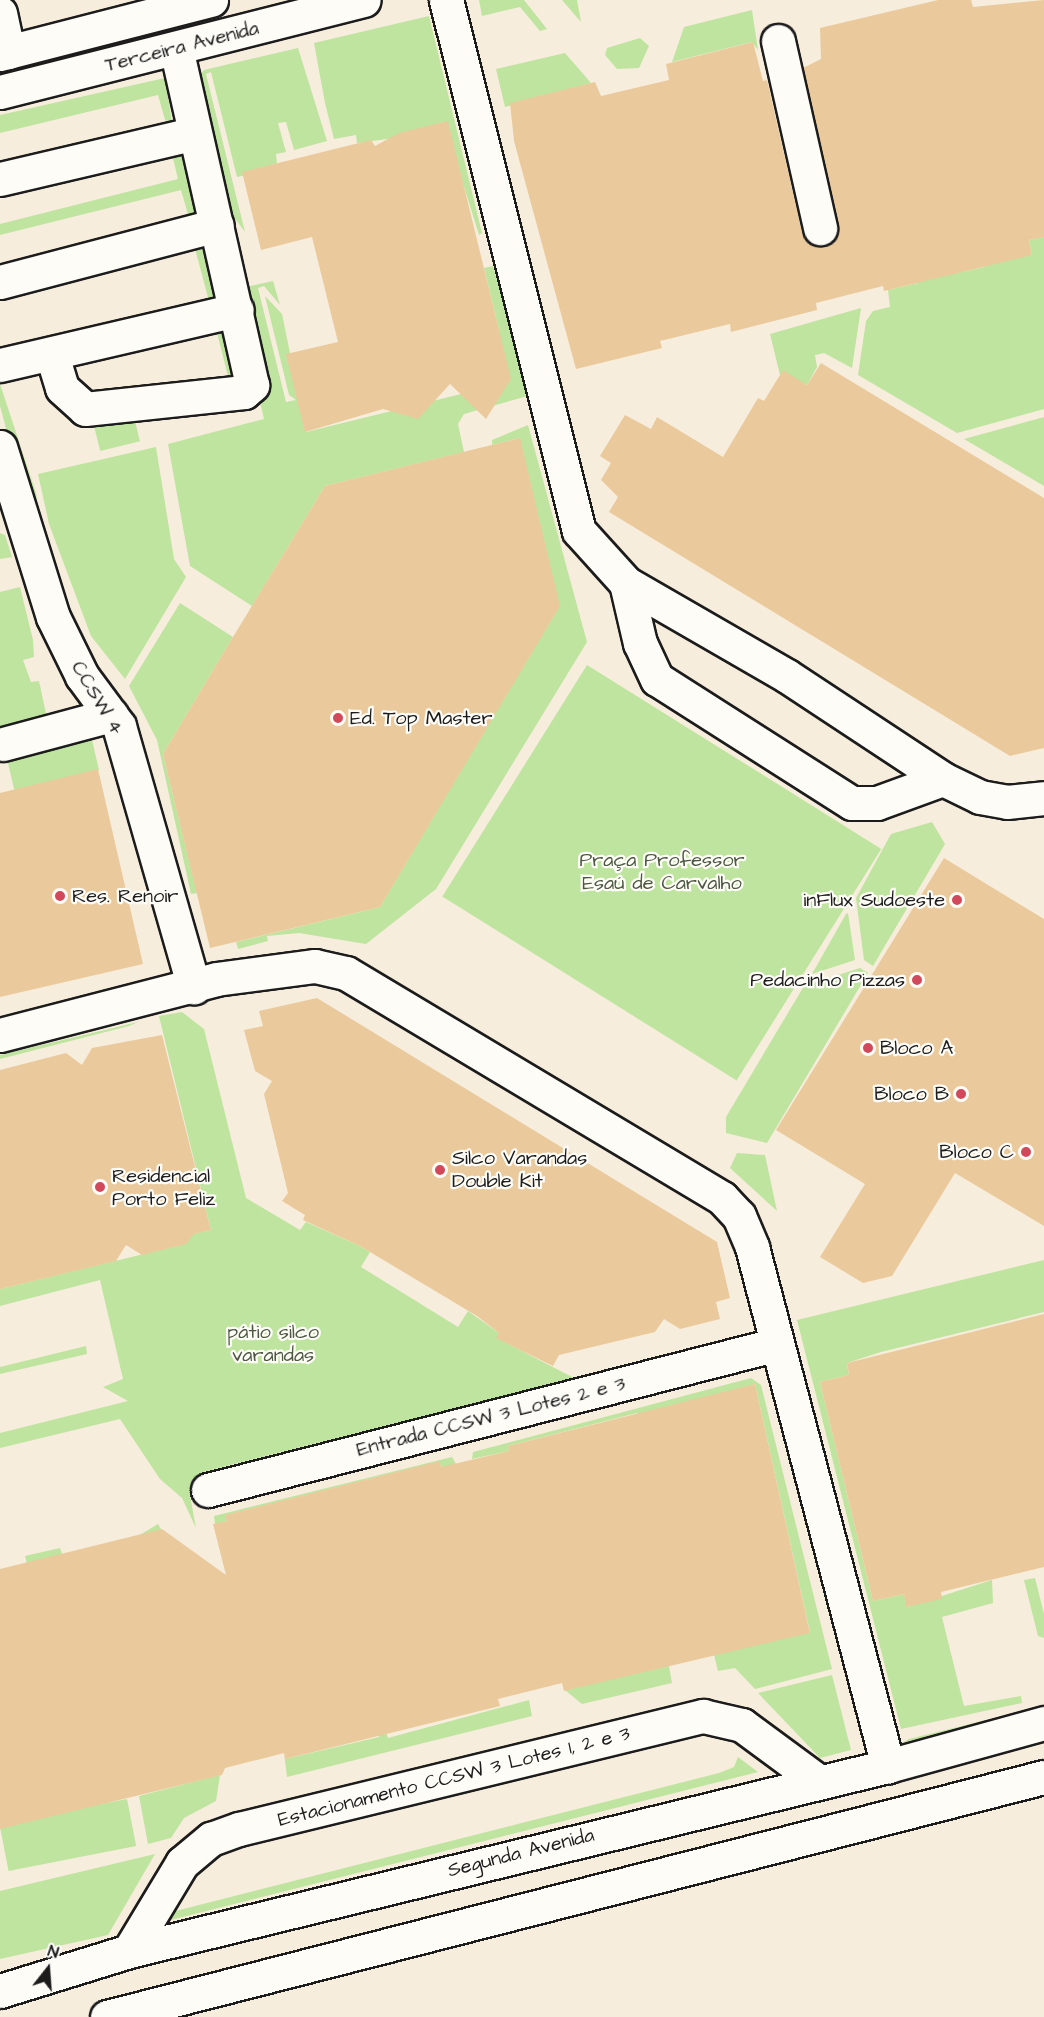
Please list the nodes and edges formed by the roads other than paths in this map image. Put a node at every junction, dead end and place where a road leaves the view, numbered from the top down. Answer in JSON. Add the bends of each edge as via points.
{"nodes":[{"id":1,"x":211,"y":0,"type":"edge"},
{"id":2,"x":363,"y":0,"type":"edge"},
{"id":3,"x":446,"y":0,"type":"edge"},
{"id":4,"x":0,"y":13,"type":"edge"},
{"id":5,"x":778,"y":41,"type":"dead end"},
{"id":6,"x":176,"y":49,"type":"junction"},
{"id":7,"x":4,"y":53,"type":"edge"},
{"id":8,"x":0,"y":92,"type":"edge"},
{"id":9,"x":192,"y":134,"type":"junction"},
{"id":10,"x":0,"y":179,"type":"edge"},
{"id":11,"x":217,"y":225,"type":"junction"},
{"id":12,"x":820,"y":228,"type":"dead end"},
{"id":13,"x":0,"y":282,"type":"edge"},
{"id":14,"x":237,"y":310,"type":"junction"},
{"id":15,"x":52,"y":355,"type":"junction"},
{"id":16,"x":0,"y":365,"type":"edge"},
{"id":17,"x":0,"y":447,"type":"edge"},
{"id":18,"x":626,"y":583,"type":"junction"},
{"id":19,"x":111,"y":715,"type":"junction"},
{"id":20,"x":3,"y":744,"type":"dead end"},
{"id":21,"x":943,"y":779,"type":"junction"},
{"id":22,"x":1044,"y":798,"type":"edge"},
{"id":23,"x":194,"y":987,"type":"junction"},
{"id":24,"x":0,"y":1035,"type":"edge"},
{"id":25,"x":774,"y":1345,"type":"junction"},
{"id":26,"x":208,"y":1490,"type":"dead end"},
{"id":27,"x":1044,"y":1723,"type":"edge"},
{"id":28,"x":888,"y":1766,"type":"junction"},
{"id":29,"x":1044,"y":1778,"type":"edge"},
{"id":30,"x":818,"y":1781,"type":"junction"},
{"id":31,"x":129,"y":1951,"type":"junction"},
{"id":32,"x":0,"y":1991,"type":"edge"},
{"id":33,"x":107,"y":2017,"type":"edge"}],
"edges":[{"from":1,"to":7,"type":"street","name":"Terceira Avenida"},
{"from":2,"to":6,"type":"street","name":"Terceira Avenida"},
{"from":3,"to":18,"type":"street","via":[[566,489],[579,531]]},
{"from":4,"to":7,"type":"street"},
{"from":5,"to":12,"type":"street"},
{"from":6,"to":8,"type":"street","name":"Terceira Avenida"},
{"from":6,"to":9,"type":"street"},
{"from":9,"to":10,"type":"street"},
{"from":9,"to":11,"type":"street"},
{"from":11,"to":13,"type":"street"},
{"from":11,"to":14,"type":"street"},
{"from":14,"to":15,"type":"street"},
{"from":14,"to":15,"type":"street","via":[[254,377],[244,392],[85,409],[62,388]]},
{"from":15,"to":16,"type":"street"},
{"from":17,"to":19,"type":"street","name":"CCSW 4","via":[[53,617],[82,676]]},
{"from":18,"to":21,"type":"street","via":[[786,676]]},
{"from":18,"to":21,"type":"street","via":[[640,643],[657,679],[852,803],[877,804]]},
{"from":19,"to":20,"type":"street"},
{"from":19,"to":23,"type":"street","name":"CCSW 4"},
{"from":21,"to":22,"type":"street","via":[[989,799]]},
{"from":23,"to":24,"type":"street"},
{"from":23,"to":25,"type":"street","via":[[279,968],[315,966],[346,973],[675,1165],[738,1216],[752,1247]]},
{"from":25,"to":26,"type":"street","name":"Entrada CCSW 3 Lotes 2 e 3"},
{"from":25,"to":28,"type":"street"},
{"from":27,"to":28,"type":"street","name":"Segunda Avenida"},
{"from":28,"to":30,"type":"street","name":"Segunda Avenida"},
{"from":29,"to":33,"type":"street"},
{"from":30,"to":31,"type":"street","name":"Segunda Avenida"},
{"from":30,"to":31,"type":"street","name":"Estacionamento CCSW 3 Lotes 1, 2 e 3","via":[[742,1725],[703,1716],[239,1829],[210,1839],[182,1863]]},
{"from":31,"to":32,"type":"street","name":"Segunda Avenida"}]}
